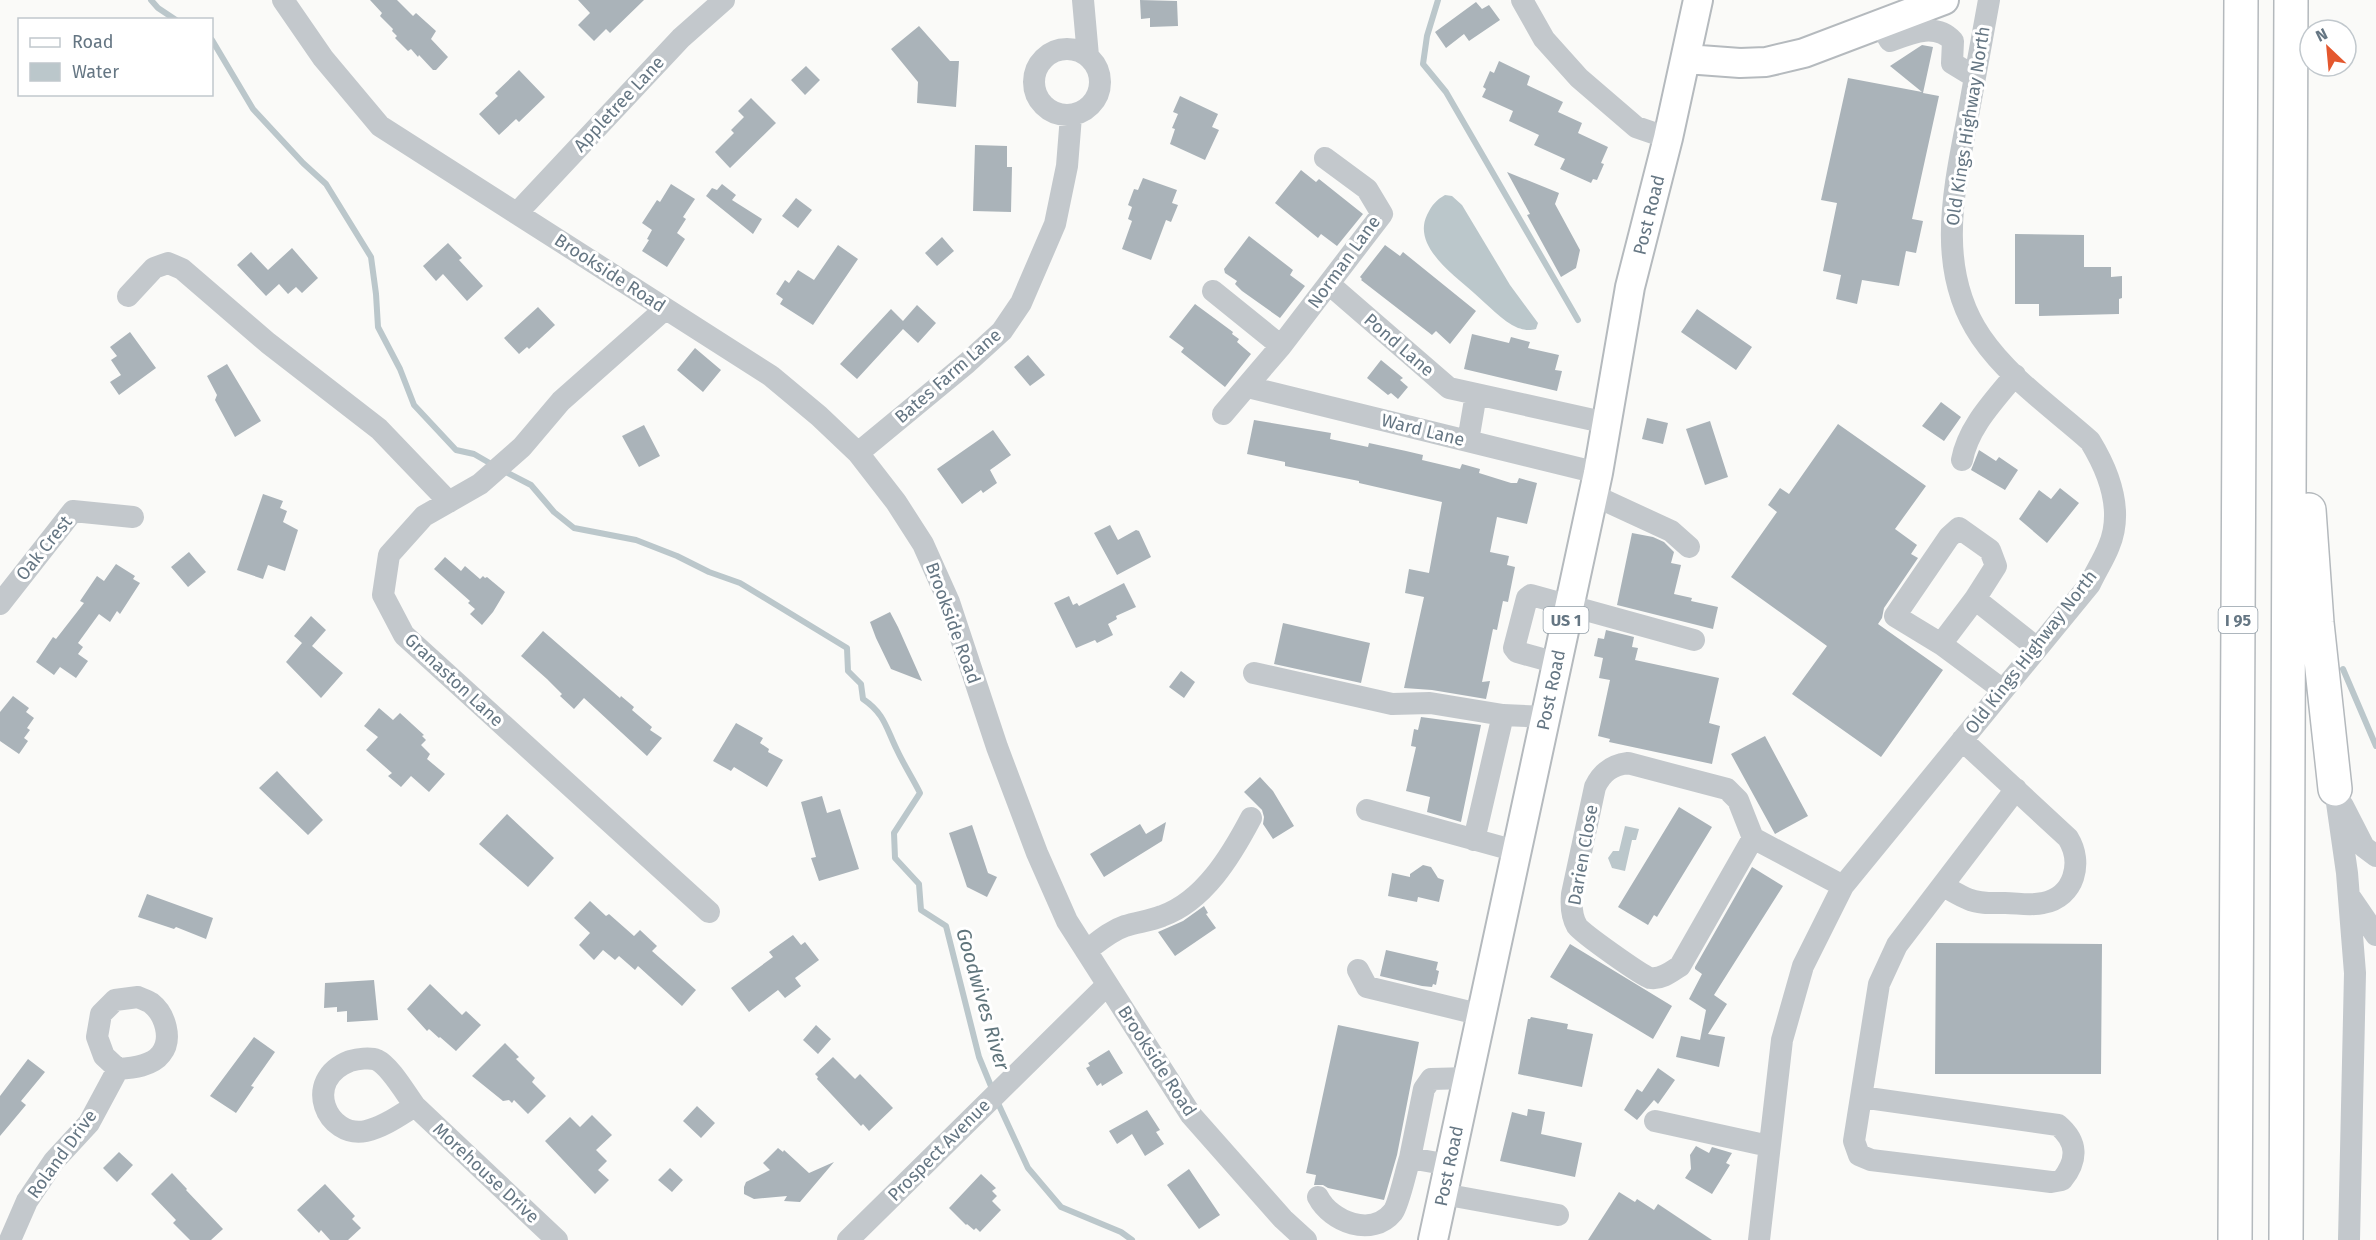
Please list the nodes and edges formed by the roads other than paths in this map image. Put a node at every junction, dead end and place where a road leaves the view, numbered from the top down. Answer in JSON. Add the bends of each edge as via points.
{"nodes":[{"id":1,"x":283,"y":0,"type":"edge"},
{"id":2,"x":724,"y":0,"type":"edge"},
{"id":3,"x":1083,"y":0,"type":"edge"},
{"id":4,"x":1522,"y":0,"type":"edge"},
{"id":5,"x":1698,"y":0,"type":"edge"},
{"id":6,"x":1944,"y":0,"type":"edge"},
{"id":7,"x":1989,"y":0,"type":"edge"},
{"id":8,"x":2241,"y":0,"type":"edge"},
{"id":9,"x":2291,"y":0,"type":"edge"},
{"id":10,"x":1880,"y":24,"type":"junction"},
{"id":11,"x":1088,"y":56,"type":"junction"},
{"id":12,"x":1686,"y":59,"type":"junction"},
{"id":13,"x":1975,"y":77,"type":"junction"},
{"id":14,"x":1071,"y":116,"type":"junction"},
{"id":15,"x":1668,"y":138,"type":"junction"},
{"id":16,"x":1325,"y":158,"type":"dead end"},
{"id":17,"x":2290,"y":163,"type":"junction"},
{"id":18,"x":518,"y":212,"type":"junction"},
{"id":19,"x":1329,"y":284,"type":"junction"},
{"id":20,"x":1213,"y":291,"type":"dead end"},
{"id":21,"x":128,"y":296,"type":"dead end"},
{"id":22,"x":665,"y":309,"type":"junction"},
{"id":23,"x":1281,"y":346,"type":"junction"},
{"id":24,"x":2015,"y":375,"type":"junction"},
{"id":25,"x":1248,"y":387,"type":"junction"},
{"id":26,"x":1476,"y":394,"type":"junction"},
{"id":27,"x":1223,"y":414,"type":"dead end"},
{"id":28,"x":1607,"y":423,"type":"junction"},
{"id":29,"x":1468,"y":441,"type":"junction"},
{"id":30,"x":858,"y":453,"type":"junction"},
{"id":31,"x":1962,"y":460,"type":"dead end"},
{"id":32,"x":1595,"y":484,"type":"junction"},
{"id":33,"x":449,"y":502,"type":"junction"},
{"id":34,"x":134,"y":517,"type":"dead end"},
{"id":35,"x":1689,"y":547,"type":"dead end"},
{"id":36,"x":1975,"y":599,"type":"junction"},
{"id":37,"x":0,"y":604,"type":"edge"},
{"id":38,"x":1569,"y":607,"type":"junction"},
{"id":39,"x":1694,"y":640,"type":"dead end"},
{"id":40,"x":1941,"y":645,"type":"junction"},
{"id":41,"x":2037,"y":648,"type":"junction"},
{"id":42,"x":1557,"y":663,"type":"junction"},
{"id":43,"x":1254,"y":673,"type":"dead end"},
{"id":44,"x":2003,"y":690,"type":"junction"},
{"id":45,"x":1503,"y":715,"type":"junction"},
{"id":46,"x":1545,"y":717,"type":"junction"},
{"id":47,"x":1962,"y":740,"type":"junction"},
{"id":48,"x":2016,"y":789,"type":"junction"},
{"id":49,"x":2335,"y":789,"type":"junction"},
{"id":50,"x":1367,"y":810,"type":"dead end"},
{"id":51,"x":1251,"y":818,"type":"dead end"},
{"id":52,"x":1753,"y":838,"type":"junction"},
{"id":53,"x":1474,"y":840,"type":"junction"},
{"id":54,"x":1516,"y":851,"type":"junction"},
{"id":55,"x":2376,"y":856,"type":"edge"},
{"id":56,"x":1844,"y":886,"type":"junction"},
{"id":57,"x":1943,"y":886,"type":"junction"},
{"id":58,"x":2349,"y":896,"type":"junction"},
{"id":59,"x":709,"y":912,"type":"dead end"},
{"id":60,"x":2376,"y":935,"type":"edge"},
{"id":61,"x":1086,"y":951,"type":"junction"},
{"id":62,"x":1358,"y":970,"type":"dead end"},
{"id":63,"x":1107,"y":985,"type":"junction"},
{"id":64,"x":1482,"y":1016,"type":"junction"},
{"id":65,"x":118,"y":1069,"type":"dead end"},
{"id":66,"x":1469,"y":1078,"type":"junction"},
{"id":67,"x":1861,"y":1097,"type":"junction"},
{"id":68,"x":415,"y":1106,"type":"dead end"},
{"id":69,"x":1655,"y":1121,"type":"dead end"},
{"id":70,"x":1769,"y":1146,"type":"junction"},
{"id":71,"x":1410,"y":1158,"type":"junction"},
{"id":72,"x":1449,"y":1165,"type":"junction"},
{"id":73,"x":1443,"y":1194,"type":"junction"},
{"id":74,"x":1318,"y":1197,"type":"dead end"},
{"id":75,"x":1558,"y":1215,"type":"dead end"},
{"id":76,"x":10,"y":1240,"type":"edge"},
{"id":77,"x":557,"y":1240,"type":"edge"},
{"id":78,"x":848,"y":1240,"type":"edge"},
{"id":79,"x":1306,"y":1240,"type":"edge"},
{"id":80,"x":1433,"y":1240,"type":"edge"},
{"id":81,"x":1760,"y":1240,"type":"edge"},
{"id":82,"x":2235,"y":1240,"type":"edge"},
{"id":83,"x":2286,"y":1240,"type":"edge"},
{"id":84,"x":2349,"y":1240,"type":"edge"}],
"edges":[{"from":1,"to":18,"type":"street","name":"Brookside Road","via":[[322,58],[380,126]]},
{"from":2,"to":18,"type":"street","name":"Appletree Lane","via":[[681,38]]},
{"from":3,"to":11,"type":"street"},
{"from":4,"to":15,"type":"street","via":[[1544,39],[1579,78],[1636,127]]},
{"from":5,"to":12,"type":"main road","name":"Post Road","number":"US 1"},
{"from":6,"to":10,"type":"main road"},
{"from":7,"to":13,"type":"street","name":"Old Kings Highway North"},
{"from":8,"to":82,"type":"highway","number":"I 95"},
{"from":9,"to":17,"type":"highway"},
{"from":10,"to":12,"type":"main road","via":[[1804,53],[1766,62]]},
{"from":10,"to":13,"type":"street","via":[[1890,41],[1929,30],[1945,32],[1953,41],[1952,63]]},
{"from":11,"to":14,"type":"street","via":[[1099,72],[1100,92],[1094,104]]},
{"from":11,"to":14,"type":"street","via":[[1064,48],[1051,52],[1034,72],[1033,86],[1046,109]]},
{"from":12,"to":15,"type":"main road","name":"Post Road","number":"US 1"},
{"from":13,"to":24,"type":"street","name":"Old Kings Highway North","via":[[1952,202],[1954,266],[1972,321]]},
{"from":14,"to":30,"type":"street","name":"Bates Farm Lane","via":[[1067,166],[1055,224],[1020,303],[1002,331]]},
{"from":15,"to":28,"type":"main road","name":"Post Road","number":"US 1","via":[[1630,287]]},
{"from":16,"to":19,"type":"street","name":"Norman Lane","via":[[1367,189],[1382,214]]},
{"from":17,"to":49,"type":"highway","via":[[2313,572]]},
{"from":17,"to":83,"type":"highway"},
{"from":18,"to":22,"type":"street","name":"Brookside Road"},
{"from":19,"to":23,"type":"street","name":"Norman Lane"},
{"from":19,"to":26,"type":"street","name":"Pond Lane","via":[[1449,388]]},
{"from":20,"to":23,"type":"street"},
{"from":21,"to":33,"type":"street","via":[[154,268],[168,262],[182,269],[268,343],[379,429]]},
{"from":22,"to":30,"type":"street","name":"Brookside Road","via":[[771,376]]},
{"from":22,"to":33,"type":"street","name":"Granaston Lane","via":[[561,401],[522,447],[480,484]]},
{"from":23,"to":25,"type":"street","name":"Norman Lane"},
{"from":24,"to":31,"type":"street","via":[[1965,444]]},
{"from":24,"to":41,"type":"street","name":"Old Kings Highway North","via":[[2090,441],[2110,484],[2116,515],[2110,545],[2090,584]]},
{"from":25,"to":27,"type":"street","name":"Norman Lane"},
{"from":25,"to":29,"type":"street","name":"Ward Lane"},
{"from":26,"to":28,"type":"street","name":"Pond Lane"},
{"from":26,"to":29,"type":"street"},
{"from":28,"to":32,"type":"main road","name":"Post Road","number":"US 1"},
{"from":29,"to":32,"type":"street","name":"Ward Lane"},
{"from":30,"to":61,"type":"street","name":"Brookside Road","via":[[923,544],[949,603],[1039,858],[1067,921]]},
{"from":32,"to":35,"type":"street","name":"Ward Lane","via":[[1671,531]]},
{"from":32,"to":38,"type":"main road","name":"Post Road","number":"US 1"},
{"from":33,"to":59,"type":"street","name":"Granaston Lane","via":[[424,516],[389,555],[383,596],[404,636]]},
{"from":34,"to":37,"type":"street","name":"Oak Crest","via":[[73,511]]},
{"from":36,"to":40,"type":"street"},
{"from":36,"to":40,"type":"street","via":[[1996,566],[1990,550],[1959,528],[1895,616]]},
{"from":36,"to":41,"type":"street"},
{"from":38,"to":39,"type":"street"},
{"from":38,"to":42,"type":"main road","name":"Post Road","number":"US 1"},
{"from":38,"to":42,"type":"street","via":[[1529,596],[1514,645],[1516,652]]},
{"from":40,"to":44,"type":"street"},
{"from":41,"to":44,"type":"street","name":"Old Kings Highway North"},
{"from":42,"to":46,"type":"main road","name":"Post Road","number":"US 1"},
{"from":43,"to":45,"type":"street","via":[[1392,704],[1430,703]]},
{"from":44,"to":47,"type":"street","name":"Old Kings Highway North"},
{"from":45,"to":46,"type":"street"},
{"from":45,"to":53,"type":"street"},
{"from":46,"to":54,"type":"main road","name":"Post Road","number":"US 1"},
{"from":47,"to":48,"type":"street"},
{"from":47,"to":56,"type":"street","name":"Old Kings Highway North"},
{"from":48,"to":57,"type":"street"},
{"from":48,"to":57,"type":"street","via":[[2074,848],[2076,873],[2069,887],[2043,903],[1969,900]]},
{"from":49,"to":55,"type":"street","via":[[2364,847]]},
{"from":49,"to":58,"type":"street"},
{"from":50,"to":53,"type":"street"},
{"from":51,"to":61,"type":"street","via":[[1213,879],[1192,898],[1163,916],[1124,926]]},
{"from":52,"to":52,"type":"street","name":"Darien Close","via":[[1738,800],[1727,789],[1628,763],[1617,764],[1599,778],[1595,787],[1572,894],[1576,925],[1588,938],[1650,978],[1665,976],[1680,966]]},
{"from":52,"to":56,"type":"street"},
{"from":53,"to":54,"type":"street"},
{"from":54,"to":64,"type":"main road","name":"Post Road","number":"US 1"},
{"from":56,"to":70,"type":"street","name":"Old Kings Highway North","via":[[1803,966],[1782,1040]]},
{"from":57,"to":67,"type":"street","via":[[1897,945],[1879,984]]},
{"from":58,"to":60,"type":"street"},
{"from":58,"to":84,"type":"street","via":[[2355,972]]},
{"from":61,"to":63,"type":"street","name":"Brookside Road"},
{"from":62,"to":64,"type":"street","via":[[1367,987]]},
{"from":63,"to":78,"type":"street","name":"Prospect Avenue"},
{"from":63,"to":79,"type":"street","name":"Brookside Road","via":[[1191,1115]]},
{"from":64,"to":66,"type":"main road","name":"Post Road","number":"US 1"},
{"from":65,"to":76,"type":"street","name":"Roland Drive","via":[[89,1123],[54,1161],[27,1202]]},
{"from":66,"to":71,"type":"street","via":[[1431,1079],[1424,1089]]},
{"from":66,"to":72,"type":"main road","name":"Post Road","number":"US 1"},
{"from":67,"to":67,"type":"street","via":[[1854,1141],[1859,1155],[1871,1160],[2051,1182],[2062,1180],[2074,1159],[2073,1144],[2058,1125]]},
{"from":68,"to":77,"type":"street","name":"Morehouse Drive"},
{"from":69,"to":70,"type":"street"},
{"from":70,"to":81,"type":"street","name":"Old Kings Highway North"},
{"from":71,"to":72,"type":"street"},
{"from":71,"to":74,"type":"street","via":[[1395,1210],[1383,1221],[1361,1226],[1334,1218]]},
{"from":72,"to":73,"type":"main road","name":"Post Road","number":"US 1"},
{"from":73,"to":75,"type":"street"},
{"from":73,"to":80,"type":"main road","name":"Post Road","number":"US 1"}]}
